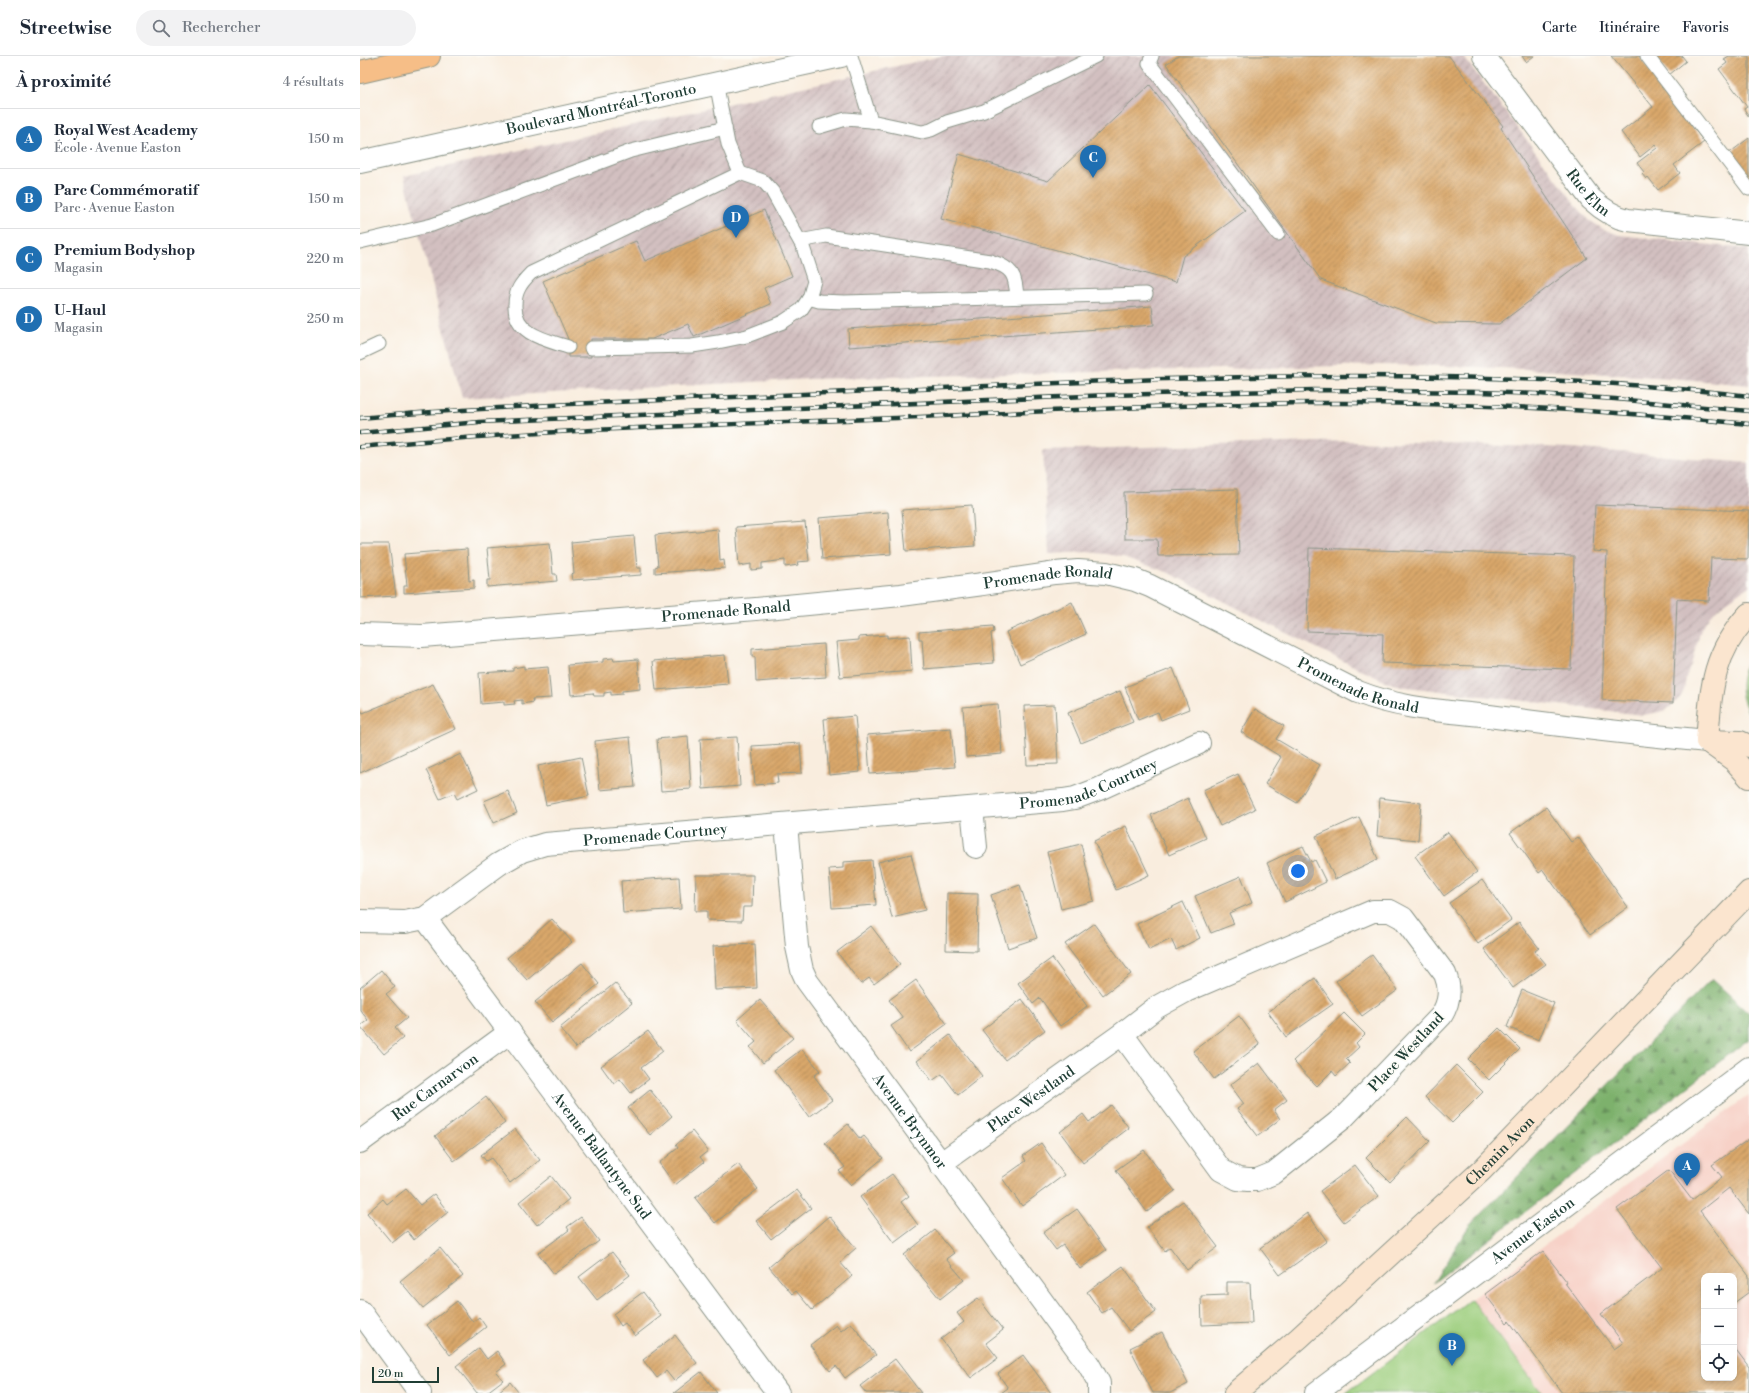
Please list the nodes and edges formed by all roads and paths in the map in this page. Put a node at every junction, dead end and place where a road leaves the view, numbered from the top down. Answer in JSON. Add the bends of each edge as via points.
{"nodes":[{"id":1,"x":429,"y":56,"type":"edge"},
{"id":2,"x":841,"y":56,"type":"edge"},
{"id":3,"x":851,"y":56,"type":"edge"},
{"id":4,"x":1096,"y":56,"type":"edge"},
{"id":5,"x":1152,"y":56,"type":"edge"},
{"id":6,"x":1484,"y":56,"type":"edge"},
{"id":7,"x":1647,"y":56,"type":"edge"},
{"id":8,"x":360,"y":72,"type":"edge"},
{"id":9,"x":716,"y":82,"type":"junction"},
{"id":10,"x":870,"y":121,"type":"junction"},
{"id":11,"x":819,"y":127,"type":"dead end"},
{"id":12,"x":725,"y":128,"type":"junction"},
{"id":13,"x":360,"y":162,"type":"edge"},
{"id":14,"x":740,"y":173,"type":"junction"},
{"id":15,"x":1749,"y":189,"type":"edge"},
{"id":16,"x":1749,"y":233,"type":"edge"},
{"id":17,"x":1278,"y":234,"type":"dead end"},
{"id":18,"x":800,"y":241,"type":"junction"},
{"id":19,"x":360,"y":242,"type":"edge"},
{"id":20,"x":1146,"y":294,"type":"dead end"},
{"id":21,"x":1017,"y":297,"type":"junction"},
{"id":22,"x":808,"y":298,"type":"junction"},
{"id":23,"x":379,"y":344,"type":"dead end"},
{"id":24,"x":568,"y":347,"type":"dead end"},
{"id":25,"x":590,"y":348,"type":"dead end"},
{"id":26,"x":360,"y":353,"type":"edge"},
{"id":27,"x":1749,"y":614,"type":"edge"},
{"id":28,"x":360,"y":634,"type":"edge"},
{"id":29,"x":1707,"y":741,"type":"junction"},
{"id":30,"x":1199,"y":742,"type":"dead end"},
{"id":31,"x":1749,"y":746,"type":"edge"},
{"id":32,"x":1749,"y":777,"type":"edge"},
{"id":33,"x":972,"y":808,"type":"junction"},
{"id":34,"x":786,"y":824,"type":"junction"},
{"id":35,"x":976,"y":847,"type":"dead end"},
{"id":36,"x":1749,"y":892,"type":"edge"},
{"id":37,"x":425,"y":918,"type":"junction"},
{"id":38,"x":360,"y":921,"type":"edge"},
{"id":39,"x":510,"y":1032,"type":"junction"},
{"id":40,"x":1122,"y":1034,"type":"junction"},
{"id":41,"x":1749,"y":1068,"type":"edge"},
{"id":42,"x":360,"y":1142,"type":"edge"},
{"id":43,"x":940,"y":1164,"type":"junction"},
{"id":44,"x":360,"y":1311,"type":"edge"},
{"id":45,"x":420,"y":1393,"type":"edge"},
{"id":46,"x":778,"y":1393,"type":"edge"},
{"id":47,"x":1099,"y":1393,"type":"edge"},
{"id":48,"x":1235,"y":1393,"type":"edge"},
{"id":49,"x":1316,"y":1393,"type":"edge"}],
"edges":[{"from":1,"to":8,"type":"highway"},
{"from":2,"to":9,"type":"street","name":"Boulevard Montréal-Toronto"},
{"from":3,"to":10,"type":"lane"},
{"from":4,"to":10,"type":"lane","via":[[984,111],[947,122],[931,130],[922,132]]},
{"from":5,"to":17,"type":"lane","via":[[1149,63]]},
{"from":6,"to":16,"type":"street","name":"Rue Elm","via":[[1591,199],[1604,210],[1620,219]]},
{"from":7,"to":15,"type":"lane"},
{"from":9,"to":12,"type":"lane"},
{"from":9,"to":13,"type":"street","name":"Boulevard Montréal-Toronto"},
{"from":10,"to":11,"type":"lane","via":[[846,119]]},
{"from":12,"to":14,"type":"lane","via":[[728,144]]},
{"from":12,"to":19,"type":"lane","via":[[631,151],[432,225]]},
{"from":14,"to":18,"type":"lane","via":[[763,181],[772,191]]},
{"from":14,"to":24,"type":"lane","via":[[531,273],[520,284],[515,297],[517,321],[538,337]]},
{"from":18,"to":21,"type":"lane","via":[[826,236],[990,261],[1011,271],[1016,278]]},
{"from":18,"to":22,"type":"lane","via":[[814,281]]},
{"from":20,"to":21,"type":"lane"},
{"from":21,"to":22,"type":"lane","via":[[844,302]]},
{"from":22,"to":25,"type":"lane","via":[[801,310],[783,322],[747,336],[692,346]]},
{"from":23,"to":26,"type":"lane"},
{"from":27,"to":29,"type":"main road","via":[[1730,639],[1719,661],[1711,696]]},
{"from":28,"to":29,"type":"street","name":"Promenade Ronald","via":[[422,636],[756,609],[901,595],[1055,573],[1092,572],[1119,576],[1150,586],[1358,692],[1384,701],[1554,725]]},
{"from":29,"to":31,"type":"main road","via":[[1740,742]]},
{"from":29,"to":32,"type":"main road","via":[[1735,761]]},
{"from":30,"to":33,"type":"street","name":"Promenade Courtney","via":[[1140,771],[1075,798]]},
{"from":33,"to":34,"type":"street","name":"Promenade Courtney"},
{"from":33,"to":35,"type":"street"},
{"from":34,"to":37,"type":"street","name":"Promenade Courtney","via":[[575,840],[532,847],[492,868]]},
{"from":34,"to":43,"type":"street","name":"Avenue Brynmor","via":[[798,953],[802,970],[807,981]]},
{"from":36,"to":48,"type":"main road","name":"Chemin Avon","via":[[1477,1176],[1300,1338]]},
{"from":37,"to":38,"type":"street","name":"Promenade Courtney","via":[[405,922]]},
{"from":37,"to":39,"type":"street","name":"Avenue Ballantyne Sud"},
{"from":39,"to":42,"type":"street","name":"Rue Carnarvon"},
{"from":39,"to":46,"type":"street","name":"Avenue Ballantyne Sud"},
{"from":40,"to":40,"type":"street","name":"Place Westland","via":[[1157,1007],[1186,992],[1373,911],[1390,911],[1403,918],[1445,974],[1448,982],[1449,999],[1442,1016],[1330,1130],[1274,1173],[1257,1180],[1238,1179],[1221,1170]]},
{"from":40,"to":43,"type":"street","name":"Place Westland"},
{"from":41,"to":49,"type":"street","name":"Avenue Easton"},
{"from":43,"to":47,"type":"street","name":"Avenue Brynmor","via":[[1089,1365],[1099,1383]]},
{"from":44,"to":45,"type":"street"}]}
